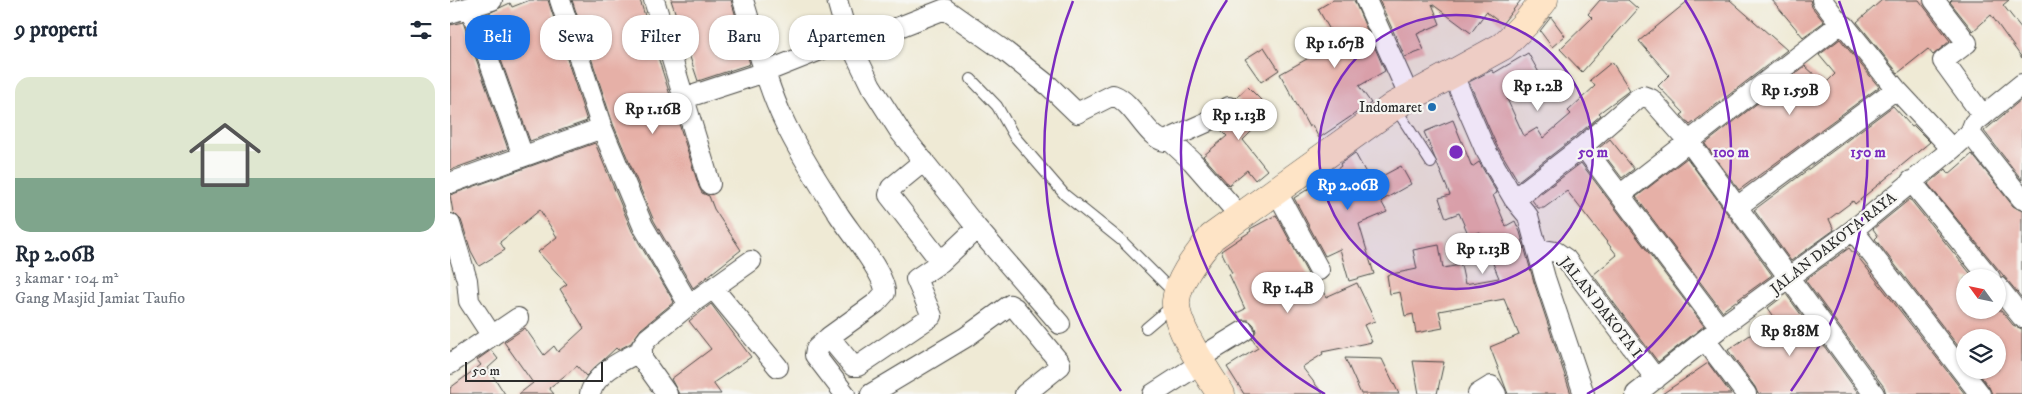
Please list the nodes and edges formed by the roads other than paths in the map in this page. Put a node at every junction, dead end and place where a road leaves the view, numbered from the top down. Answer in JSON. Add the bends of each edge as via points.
{"nodes":[{"id":1,"x":492,"y":0,"type":"edge"},
{"id":2,"x":560,"y":0,"type":"edge"},
{"id":3,"x":654,"y":0,"type":"edge"},
{"id":4,"x":743,"y":0,"type":"edge"},
{"id":5,"x":837,"y":0,"type":"edge"},
{"id":6,"x":1366,"y":0,"type":"edge"},
{"id":7,"x":1544,"y":0,"type":"edge"},
{"id":8,"x":1822,"y":0,"type":"edge"},
{"id":9,"x":1934,"y":0,"type":"edge"},
{"id":10,"x":944,"y":5,"type":"edge"},
{"id":11,"x":470,"y":7,"type":"junction"},
{"id":12,"x":450,"y":13,"type":"edge"},
{"id":13,"x":841,"y":15,"type":"edge"},
{"id":14,"x":904,"y":24,"type":"edge"},
{"id":15,"x":1843,"y":25,"type":"junction"},
{"id":16,"x":795,"y":60,"type":"edge"},
{"id":17,"x":858,"y":60,"type":"edge"},
{"id":18,"x":765,"y":72,"type":"junction"},
{"id":19,"x":1453,"y":75,"type":"junction"},
{"id":20,"x":971,"y":79,"type":"dead end"},
{"id":21,"x":2022,"y":84,"type":"edge"},
{"id":22,"x":1896,"y":89,"type":"junction"},
{"id":23,"x":686,"y":98,"type":"junction"},
{"id":24,"x":1402,"y":102,"type":"junction"},
{"id":25,"x":1229,"y":107,"type":"dead end"},
{"id":26,"x":1983,"y":116,"type":"junction"},
{"id":27,"x":602,"y":128,"type":"junction"},
{"id":28,"x":1970,"y":133,"type":"junction"},
{"id":29,"x":1169,"y":140,"type":"junction"},
{"id":30,"x":1690,"y":143,"type":"junction"},
{"id":31,"x":1583,"y":146,"type":"junction"},
{"id":32,"x":1952,"y":149,"type":"junction"},
{"id":33,"x":523,"y":156,"type":"junction"},
{"id":34,"x":924,"y":161,"type":"junction"},
{"id":35,"x":1431,"y":163,"type":"dead end"},
{"id":36,"x":1911,"y":180,"type":"junction"},
{"id":37,"x":450,"y":183,"type":"edge"},
{"id":38,"x":710,"y":184,"type":"dead end"},
{"id":39,"x":1276,"y":190,"type":"junction"},
{"id":40,"x":1620,"y":195,"type":"junction"},
{"id":41,"x":1514,"y":198,"type":"junction"},
{"id":42,"x":2022,"y":199,"type":"edge"},
{"id":43,"x":1737,"y":207,"type":"junction"},
{"id":44,"x":1240,"y":216,"type":"junction"},
{"id":45,"x":450,"y":224,"type":"edge"},
{"id":46,"x":977,"y":228,"type":"junction"},
{"id":47,"x":1853,"y":230,"type":"junction"},
{"id":48,"x":1538,"y":249,"type":"junction"},
{"id":49,"x":751,"y":261,"type":"dead end"},
{"id":50,"x":940,"y":262,"type":"junction"},
{"id":51,"x":1983,"y":269,"type":"edge"},
{"id":52,"x":1319,"y":270,"type":"dead end"},
{"id":53,"x":1788,"y":278,"type":"junction"},
{"id":54,"x":713,"y":288,"type":"junction"},
{"id":55,"x":2006,"y":297,"type":"edge"},
{"id":56,"x":1176,"y":299,"type":"junction"},
{"id":57,"x":689,"y":306,"type":"junction"},
{"id":58,"x":518,"y":318,"type":"dead end"},
{"id":59,"x":2022,"y":318,"type":"edge"},
{"id":60,"x":1060,"y":324,"type":"dead end"},
{"id":61,"x":1146,"y":328,"type":"dead end"},
{"id":62,"x":1244,"y":330,"type":"dead end"},
{"id":63,"x":1712,"y":334,"type":"junction"},
{"id":64,"x":492,"y":336,"type":"junction"},
{"id":65,"x":829,"y":337,"type":"junction"},
{"id":66,"x":641,"y":351,"type":"junction"},
{"id":67,"x":1205,"y":356,"type":"junction"},
{"id":68,"x":450,"y":364,"type":"edge"},
{"id":69,"x":778,"y":367,"type":"dead end"},
{"id":70,"x":1656,"y":379,"type":"junction"},
{"id":71,"x":590,"y":394,"type":"edge"},
{"id":72,"x":667,"y":394,"type":"edge"},
{"id":73,"x":845,"y":394,"type":"edge"},
{"id":74,"x":871,"y":394,"type":"edge"},
{"id":75,"x":1025,"y":394,"type":"edge"},
{"id":76,"x":1153,"y":394,"type":"edge"},
{"id":77,"x":1221,"y":394,"type":"edge"},
{"id":78,"x":1584,"y":394,"type":"edge"},
{"id":79,"x":1636,"y":394,"type":"edge"},
{"id":80,"x":1746,"y":394,"type":"edge"},
{"id":81,"x":1874,"y":394,"type":"edge"},
{"id":82,"x":1980,"y":394,"type":"edge"}],
"edges":[{"from":1,"to":11,"type":"street"},
{"from":2,"to":27,"type":"street"},
{"from":3,"to":23,"type":"street"},
{"from":4,"to":18,"type":"street"},
{"from":5,"to":13,"type":"street"},
{"from":6,"to":24,"type":"street"},
{"from":7,"to":19,"type":"main road","via":[[1503,46]]},
{"from":8,"to":15,"type":"street"},
{"from":9,"to":26,"type":"street","via":[[1967,43],[1943,61]]},
{"from":10,"to":14,"type":"street"},
{"from":10,"to":29,"type":"street","via":[[1049,86],[1073,111],[1113,95],[1131,107],[1160,140]]},
{"from":11,"to":12,"type":"street"},
{"from":11,"to":33,"type":"street"},
{"from":15,"to":22,"type":"street"},
{"from":15,"to":30,"type":"street"},
{"from":16,"to":18,"type":"street"},
{"from":17,"to":34,"type":"street","via":[[901,133]]},
{"from":18,"to":23,"type":"street"},
{"from":18,"to":65,"type":"street","via":[[784,122],[886,291],[876,303]]},
{"from":19,"to":24,"type":"main road"},
{"from":19,"to":41,"type":"street","via":[[1485,149]]},
{"from":20,"to":56,"type":"lane","via":[[997,106],[1014,136],[1066,195],[1121,240]]},
{"from":21,"to":26,"type":"street","name":"JALAN DAKOTA RAYA"},
{"from":22,"to":32,"type":"street"},
{"from":22,"to":43,"type":"street"},
{"from":23,"to":38,"type":"street"},
{"from":24,"to":35,"type":"lane"},
{"from":24,"to":39,"type":"main road"},
{"from":25,"to":29,"type":"street"},
{"from":26,"to":28,"type":"street","name":"JALAN DAKOTA RAYA","via":[[1974,123]]},
{"from":27,"to":33,"type":"street"},
{"from":27,"to":57,"type":"street","via":[[643,226]]},
{"from":28,"to":32,"type":"street","name":"JALAN DAKOTA RAYA"},
{"from":28,"to":42,"type":"street"},
{"from":29,"to":44,"type":"street"},
{"from":30,"to":31,"type":"street","via":[[1651,99],[1643,96]]},
{"from":30,"to":40,"type":"street"},
{"from":30,"to":43,"type":"street"},
{"from":31,"to":40,"type":"street"},
{"from":31,"to":41,"type":"street"},
{"from":32,"to":36,"type":"street","name":"JALAN DAKOTA RAYA"},
{"from":33,"to":37,"type":"street"},
{"from":34,"to":46,"type":"street"},
{"from":34,"to":50,"type":"street","via":[[890,188],[889,195]]},
{"from":36,"to":47,"type":"street","name":"JALAN DAKOTA RAYA"},
{"from":36,"to":51,"type":"street"},
{"from":39,"to":44,"type":"main road"},
{"from":39,"to":52,"type":"street"},
{"from":40,"to":63,"type":"street"},
{"from":41,"to":48,"type":"street","via":[[1528,216]]},
{"from":43,"to":53,"type":"street"},
{"from":44,"to":56,"type":"main road","via":[[1212,237],[1201,251]]},
{"from":45,"to":64,"type":"street","via":[[467,280],[469,301]]},
{"from":46,"to":50,"type":"street"},
{"from":46,"to":60,"type":"street"},
{"from":47,"to":53,"type":"street","name":"JALAN DAKOTA RAYA"},
{"from":47,"to":82,"type":"street"},
{"from":48,"to":70,"type":"street","name":"JALAN DAKOTA I","via":[[1556,252],[1566,259]]},
{"from":48,"to":78,"type":"street"},
{"from":49,"to":54,"type":"street"},
{"from":50,"to":65,"type":"street","via":[[916,279],[932,316],[875,356],[853,366]]},
{"from":53,"to":63,"type":"street","name":"JALAN DAKOTA RAYA"},
{"from":53,"to":81,"type":"street"},
{"from":54,"to":57,"type":"street"},
{"from":54,"to":69,"type":"street"},
{"from":55,"to":59,"type":"street"},
{"from":56,"to":61,"type":"lane"},
{"from":56,"to":67,"type":"main road","via":[[1178,314]]},
{"from":57,"to":66,"type":"street","via":[[648,338]]},
{"from":58,"to":64,"type":"street"},
{"from":62,"to":67,"type":"street"},
{"from":63,"to":70,"type":"street","name":"JALAN DAKOTA RAYA"},
{"from":63,"to":80,"type":"street"},
{"from":64,"to":68,"type":"street"},
{"from":65,"to":73,"type":"street","via":[[816,349],[815,355]]},
{"from":66,"to":71,"type":"street","via":[[617,362],[598,379]]},
{"from":66,"to":72,"type":"street","via":[[642,360]]},
{"from":67,"to":76,"type":"street"},
{"from":67,"to":77,"type":"main road"},
{"from":70,"to":79,"type":"street","name":"JALAN DAKOTA RAYA"},
{"from":74,"to":75,"type":"street","via":[[966,337],[1010,305],[1060,363]]}]}
